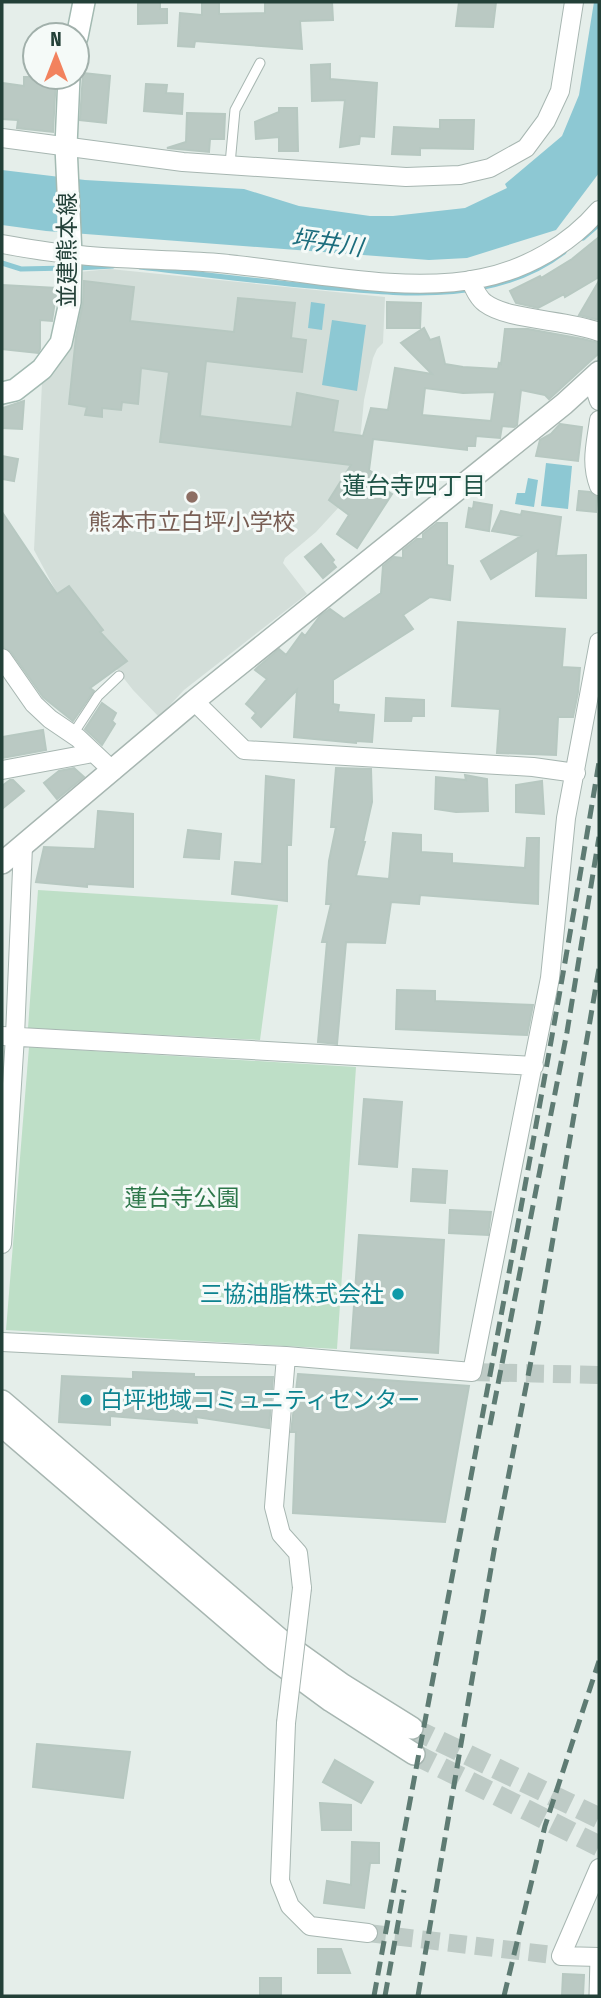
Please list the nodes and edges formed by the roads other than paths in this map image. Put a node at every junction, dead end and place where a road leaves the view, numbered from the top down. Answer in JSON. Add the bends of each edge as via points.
{"nodes":[{"id":1,"x":84,"y":2,"type":"edge"},
{"id":2,"x":574,"y":2,"type":"edge"},
{"id":3,"x":80,"y":21,"type":"edge"},
{"id":4,"x":260,"y":63,"type":"dead end"},
{"id":5,"x":68,"y":91,"type":"edge"},
{"id":6,"x":2,"y":138,"type":"edge"},
{"id":7,"x":66,"y":146,"type":"junction"},
{"id":8,"x":230,"y":164,"type":"junction"},
{"id":9,"x":599,"y":210,"type":"edge"},
{"id":10,"x":2,"y":244,"type":"edge"},
{"id":11,"x":70,"y":249,"type":"junction"},
{"id":12,"x":470,"y":280,"type":"junction"},
{"id":13,"x":599,"y":332,"type":"edge"},
{"id":14,"x":596,"y":376,"type":"edge"},
{"id":15,"x":2,"y":393,"type":"edge"},
{"id":16,"x":599,"y":401,"type":"edge"},
{"id":17,"x":599,"y":420,"type":"edge"},
{"id":18,"x":599,"y":486,"type":"edge"},
{"id":19,"x":599,"y":642,"type":"edge"},
{"id":20,"x":2,"y":658,"type":"edge"},
{"id":21,"x":119,"y":676,"type":"dead end"},
{"id":22,"x":194,"y":701,"type":"junction"},
{"id":23,"x":73,"y":734,"type":"junction"},
{"id":24,"x":93,"y":753,"type":"junction"},
{"id":25,"x":2,"y":770,"type":"edge"},
{"id":26,"x":113,"y":771,"type":"junction"},
{"id":27,"x":576,"y":773,"type":"junction"},
{"id":28,"x":23,"y":846,"type":"junction"},
{"id":29,"x":2,"y":863,"type":"edge"},
{"id":30,"x":9,"y":1036,"type":"edge"},
{"id":31,"x":534,"y":1066,"type":"junction"},
{"id":32,"x":2,"y":1244,"type":"edge"},
{"id":33,"x":2,"y":1342,"type":"edge"},
{"id":34,"x":286,"y":1356,"type":"junction"},
{"id":35,"x":2,"y":1401,"type":"edge"},
{"id":36,"x":2,"y":1426,"type":"edge"},
{"id":37,"x":412,"y":1728,"type":"tunnel mouth"},
{"id":38,"x":414,"y":1754,"type":"tunnel mouth"},
{"id":39,"x":599,"y":1868,"type":"edge"},
{"id":40,"x":368,"y":1933,"type":"tunnel mouth"},
{"id":41,"x":597,"y":1957,"type":"edge"},
{"id":42,"x":594,"y":1996,"type":"edge"}],
"edges":[{"from":1,"to":3,"type":"street"},
{"from":2,"to":8,"type":"street","via":[[559,91],[547,121],[526,149],[490,168],[460,175],[406,177]]},
{"from":4,"to":8,"type":"lane","via":[[235,110]]},
{"from":5,"to":7,"type":"street","name":"並建熊本線"},
{"from":6,"to":7,"type":"street"},
{"from":7,"to":8,"type":"street"},
{"from":7,"to":11,"type":"street","name":"並建熊本線"},
{"from":9,"to":12,"type":"street","via":[[561,244],[530,262]]},
{"from":10,"to":11,"type":"street"},
{"from":11,"to":12,"type":"street","via":[[396,282]]},
{"from":11,"to":15,"type":"street","name":"並建熊本線","via":[[70,302],[61,343],[42,369],[16,390]]},
{"from":12,"to":13,"type":"street","via":[[482,301],[504,313],[562,321]]},
{"from":14,"to":16,"type":"street"},
{"from":14,"to":22,"type":"street"},
{"from":17,"to":18,"type":"street","via":[[592,453]]},
{"from":19,"to":27,"type":"street"},
{"from":20,"to":23,"type":"street","via":[[34,704]]},
{"from":21,"to":23,"type":"lane","via":[[98,696]]},
{"from":22,"to":26,"type":"street"},
{"from":22,"to":27,"type":"street","via":[[244,750]]},
{"from":23,"to":24,"type":"street"},
{"from":24,"to":25,"type":"street"},
{"from":24,"to":26,"type":"street"},
{"from":26,"to":28,"type":"street"},
{"from":27,"to":31,"type":"street","via":[[566,818],[550,978]]},
{"from":28,"to":29,"type":"street"},
{"from":28,"to":30,"type":"street"},
{"from":30,"to":31,"type":"street"},
{"from":30,"to":32,"type":"street"},
{"from":31,"to":34,"type":"street","via":[[472,1372]]},
{"from":33,"to":34,"type":"street"},
{"from":34,"to":40,"type":"street","bridge":true,"via":[[274,1507],[281,1534],[298,1553],[302,1588],[286,1723],[280,1881],[290,1906],[310,1926]]},
{"from":35,"to":37,"type":"street","via":[[283,1642]]},
{"from":36,"to":38,"type":"street","via":[[274,1659]]},
{"from":39,"to":41,"type":"street","via":[[561,1956]]},
{"from":41,"to":42,"type":"lane"}]}
